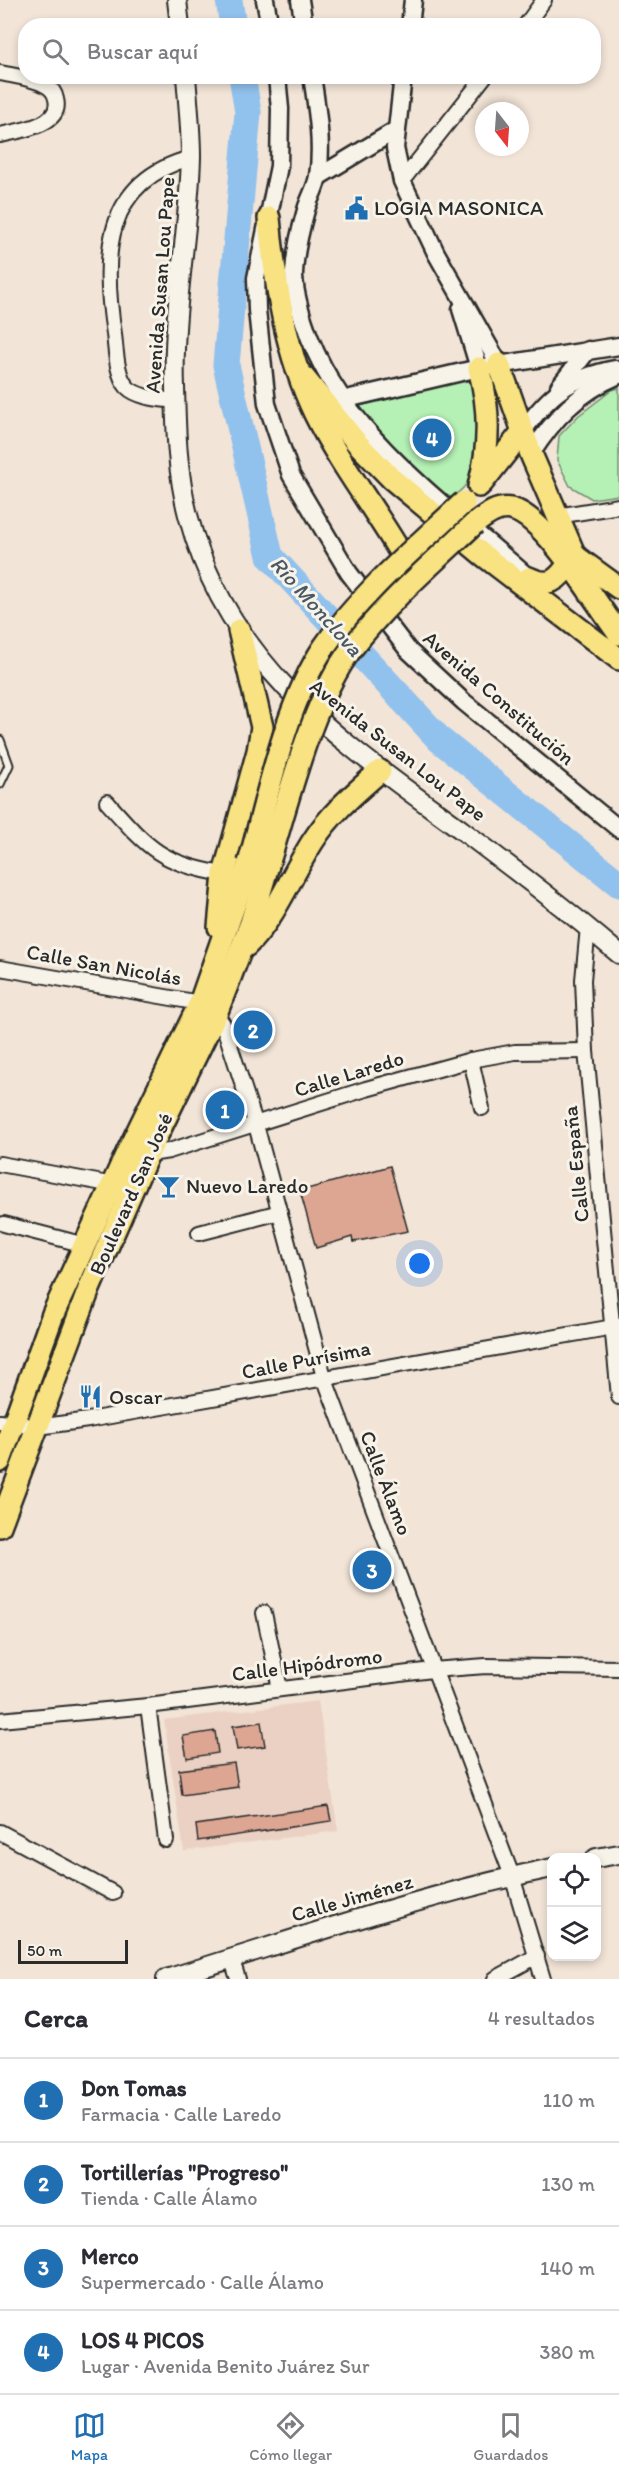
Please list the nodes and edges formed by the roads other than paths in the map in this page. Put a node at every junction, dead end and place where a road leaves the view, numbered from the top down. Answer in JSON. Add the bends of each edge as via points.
{"nodes":[{"id":1,"x":177,"y":0,"type":"edge"},
{"id":2,"x":265,"y":0,"type":"edge"},
{"id":3,"x":300,"y":0,"type":"edge"},
{"id":4,"x":413,"y":0,"type":"edge"},
{"id":5,"x":544,"y":0,"type":"edge"},
{"id":6,"x":179,"y":18,"type":"edge"},
{"id":7,"x":268,"y":18,"type":"edge"},
{"id":8,"x":303,"y":18,"type":"edge"},
{"id":9,"x":411,"y":18,"type":"edge"},
{"id":10,"x":531,"y":18,"type":"edge"},
{"id":11,"x":0,"y":73,"type":"edge"},
{"id":12,"x":18,"y":78,"type":"edge"},
{"id":13,"x":43,"y":84,"type":"edge"},
{"id":14,"x":186,"y":84,"type":"edge"},
{"id":15,"x":278,"y":84,"type":"edge"},
{"id":16,"x":313,"y":84,"type":"edge"},
{"id":17,"x":402,"y":84,"type":"edge"},
{"id":18,"x":479,"y":84,"type":"edge"},
{"id":19,"x":396,"y":130,"type":"junction"},
{"id":20,"x":0,"y":135,"type":"edge"},
{"id":21,"x":191,"y":158,"type":"junction"},
{"id":22,"x":318,"y":177,"type":"junction"},
{"id":23,"x":402,"y":182,"type":"junction"},
{"id":24,"x":269,"y":218,"type":"junction"},
{"id":25,"x":619,"y":346,"type":"edge"},
{"id":26,"x":588,"y":350,"type":"junction"},
{"id":27,"x":489,"y":366,"type":"junction"},
{"id":28,"x":619,"y":368,"type":"edge"},
{"id":29,"x":297,"y":369,"type":"junction"},
{"id":30,"x":619,"y":375,"type":"edge"},
{"id":31,"x":554,"y":392,"type":"junction"},
{"id":32,"x":342,"y":400,"type":"junction"},
{"id":33,"x":175,"y":401,"type":"junction"},
{"id":34,"x":523,"y":431,"type":"junction"},
{"id":35,"x":531,"y":454,"type":"junction"},
{"id":36,"x":479,"y":486,"type":"junction"},
{"id":37,"x":619,"y":506,"type":"edge"},
{"id":38,"x":557,"y":516,"type":"junction"},
{"id":39,"x":404,"y":559,"type":"junction"},
{"id":40,"x":572,"y":560,"type":"junction"},
{"id":41,"x":529,"y":578,"type":"junction"},
{"id":42,"x":619,"y":588,"type":"edge"},
{"id":43,"x":616,"y":627,"type":"edge"},
{"id":44,"x":239,"y":630,"type":"junction"},
{"id":45,"x":619,"y":659,"type":"edge"},
{"id":46,"x":0,"y":740,"type":"edge"},
{"id":47,"x":380,"y":771,"type":"junction"},
{"id":48,"x":0,"y":784,"type":"edge"},
{"id":49,"x":107,"y":802,"type":"dead end"},
{"id":50,"x":619,"y":829,"type":"edge"},
{"id":51,"x":258,"y":864,"type":"junction"},
{"id":52,"x":224,"y":874,"type":"junction"},
{"id":53,"x":588,"y":927,"type":"junction"},
{"id":54,"x":241,"y":951,"type":"junction"},
{"id":55,"x":219,"y":952,"type":"junction"},
{"id":56,"x":619,"y":954,"type":"edge"},
{"id":57,"x":0,"y":968,"type":"edge"},
{"id":58,"x":208,"y":1008,"type":"junction"},
{"id":59,"x":586,"y":1051,"type":"junction"},
{"id":60,"x":471,"y":1060,"type":"junction"},
{"id":61,"x":482,"y":1108,"type":"dead end"},
{"id":62,"x":256,"y":1125,"type":"junction"},
{"id":63,"x":137,"y":1154,"type":"junction"},
{"id":64,"x":0,"y":1164,"type":"edge"},
{"id":65,"x":123,"y":1187,"type":"junction"},
{"id":66,"x":280,"y":1212,"type":"junction"},
{"id":67,"x":4,"y":1224,"type":"dead end"},
{"id":68,"x":199,"y":1233,"type":"dead end"},
{"id":69,"x":85,"y":1245,"type":"junction"},
{"id":70,"x":75,"y":1324,"type":"junction"},
{"id":71,"x":617,"y":1326,"type":"edge"},
{"id":72,"x":38,"y":1354,"type":"junction"},
{"id":73,"x":324,"y":1377,"type":"junction"},
{"id":74,"x":49,"y":1395,"type":"junction"},
{"id":75,"x":619,"y":1396,"type":"edge"},
{"id":76,"x":6,"y":1424,"type":"edge"},
{"id":77,"x":38,"y":1427,"type":"junction"},
{"id":78,"x":0,"y":1461,"type":"edge"},
{"id":79,"x":0,"y":1526,"type":"edge"},
{"id":80,"x":264,"y":1613,"type":"dead end"},
{"id":81,"x":619,"y":1668,"type":"edge"},
{"id":82,"x":432,"y":1670,"type":"junction"},
{"id":83,"x":280,"y":1689,"type":"junction"},
{"id":84,"x":148,"y":1706,"type":"junction"},
{"id":85,"x":0,"y":1720,"type":"edge"},
{"id":86,"x":0,"y":1832,"type":"edge"},
{"id":87,"x":165,"y":1840,"type":"dead end"},
{"id":88,"x":619,"y":1854,"type":"edge"},
{"id":89,"x":601,"y":1857,"type":"edge"},
{"id":90,"x":547,"y":1869,"type":"edge"},
{"id":91,"x":512,"y":1876,"type":"junction"},
{"id":92,"x":113,"y":1893,"type":"dead end"},
{"id":93,"x":537,"y":1956,"type":"junction"},
{"id":94,"x":231,"y":1957,"type":"junction"},
{"id":95,"x":166,"y":1979,"type":"edge"},
{"id":96,"x":238,"y":1979,"type":"edge"},
{"id":97,"x":495,"y":1979,"type":"edge"},
{"id":98,"x":543,"y":1979,"type":"edge"}],
"edges":[{"from":1,"to":6,"type":"main road"},
{"from":2,"to":7,"type":"street"},
{"from":3,"to":8,"type":"street"},
{"from":4,"to":9,"type":"street"},
{"from":5,"to":10,"type":"street"},
{"from":11,"to":12,"type":"street"},
{"from":13,"to":20,"type":"street","via":[[51,89],[57,102],[55,113],[30,129]]},
{"from":14,"to":21,"type":"main road","name":"Avenida Susan Lou Pape"},
{"from":15,"to":24,"type":"street","name":"Avenida Constitución","via":[[279,166]]},
{"from":16,"to":22,"type":"street","via":[[320,138]]},
{"from":17,"to":19,"type":"street"},
{"from":18,"to":23,"type":"street"},
{"from":19,"to":22,"type":"street"},
{"from":19,"to":23,"type":"street","via":[[395,148]]},
{"from":21,"to":33,"type":"main road","name":"Avenida Susan Lou Pape","via":[[175,340]]},
{"from":21,"to":33,"type":"street","via":[[165,165],[141,182],[118,212],[110,250],[113,326],[122,377],[128,388],[138,394]]},
{"from":22,"to":32,"type":"street","via":[[297,244],[294,276],[301,314],[314,350]]},
{"from":23,"to":27,"type":"street"},
{"from":24,"to":29,"type":"main road","via":[[281,306]]},
{"from":24,"to":50,"type":"street","name":"Avenida Constitución","via":[[256,278],[267,404],[291,475],[317,521],[349,573],[408,650],[464,702]]},
{"from":25,"to":26,"type":"street"},
{"from":26,"to":27,"type":"street"},
{"from":26,"to":31,"type":"street"},
{"from":27,"to":32,"type":"street"},
{"from":27,"to":34,"type":"main road"},
{"from":27,"to":36,"type":"main road","via":[[487,447]]},
{"from":28,"to":31,"type":"street","via":[[573,381]]},
{"from":29,"to":39,"type":"main road","via":[[316,415]]},
{"from":29,"to":45,"type":"main road","via":[[392,479],[519,585]]},
{"from":30,"to":35,"type":"street","via":[[573,402]]},
{"from":31,"to":34,"type":"street"},
{"from":32,"to":41,"type":"street","via":[[418,481]]},
{"from":33,"to":44,"type":"main road","name":"Avenida Susan Lou Pape","via":[[181,484],[189,518],[207,569]]},
{"from":34,"to":35,"type":"main road"},
{"from":34,"to":36,"type":"main road"},
{"from":35,"to":38,"type":"main road"},
{"from":36,"to":39,"type":"main road","bridge":true},
{"from":37,"to":38,"type":"street"},
{"from":38,"to":40,"type":"main road"},
{"from":39,"to":51,"type":"main road","bridge":true,"via":[[346,618],[308,676],[290,719]]},
{"from":40,"to":41,"type":"main road","via":[[552,582],[544,584]]},
{"from":40,"to":42,"type":"main road"},
{"from":40,"to":43,"type":"main road"},
{"from":40,"to":51,"type":"main road","bridge":true,"via":[[517,511],[495,510],[474,524],[387,607],[351,649],[330,684]]},
{"from":41,"to":43,"type":"main road","via":[[566,608]]},
{"from":44,"to":47,"type":"main road","name":"Avenida Susan Lou Pape","via":[[298,702]]},
{"from":44,"to":52,"type":"main road","via":[[262,727]]},
{"from":46,"to":48,"type":"lane","via":[[9,765]]},
{"from":47,"to":53,"type":"main road","name":"Avenida Susan Lou Pape"},
{"from":47,"to":54,"type":"main road","via":[[326,823],[270,919]]},
{"from":49,"to":52,"type":"street","via":[[165,858]]},
{"from":51,"to":54,"type":"main road","name":"Boulevard San José"},
{"from":51,"to":55,"type":"main road","name":"Boulevard San José"},
{"from":52,"to":55,"type":"main road"},
{"from":53,"to":56,"type":"main road","name":"Avenida Susan Lou Pape"},
{"from":53,"to":59,"type":"street","name":"Calle España","via":[[583,980]]},
{"from":54,"to":58,"type":"main road","name":"Boulevard San José"},
{"from":55,"to":58,"type":"main road","name":"Boulevard San José"},
{"from":57,"to":58,"type":"street","name":"Calle San Nicolás"},
{"from":58,"to":62,"type":"street","name":"Calle Álamo","via":[[230,1040]]},
{"from":58,"to":63,"type":"main road","name":"Boulevard San José"},
{"from":59,"to":60,"type":"street","name":"Calle Laredo","via":[[515,1052]]},
{"from":59,"to":71,"type":"street","name":"Calle España"},
{"from":60,"to":61,"type":"street"},
{"from":60,"to":62,"type":"street","name":"Calle Laredo"},
{"from":62,"to":63,"type":"street","name":"Calle Laredo"},
{"from":62,"to":66,"type":"street","name":"Calle Álamo"},
{"from":63,"to":65,"type":"main road","name":"Boulevard San José"},
{"from":64,"to":65,"type":"street"},
{"from":65,"to":69,"type":"main road","name":"Boulevard San José"},
{"from":65,"to":70,"type":"main road","name":"Boulevard San José"},
{"from":66,"to":68,"type":"street"},
{"from":66,"to":73,"type":"street","name":"Calle Álamo"},
{"from":67,"to":69,"type":"street"},
{"from":69,"to":72,"type":"main road","name":"Boulevard San José"},
{"from":70,"to":72,"type":"main road"},
{"from":70,"to":74,"type":"main road","name":"Boulevard San José"},
{"from":71,"to":73,"type":"street","name":"Calle Purísima"},
{"from":71,"to":75,"type":"street","name":"Calle España"},
{"from":72,"to":74,"type":"main road"},
{"from":72,"to":76,"type":"main road","name":"Boulevard San José"},
{"from":73,"to":77,"type":"street","name":"Calle Purísima"},
{"from":73,"to":82,"type":"street","name":"Calle Álamo"},
{"from":74,"to":77,"type":"main road","name":"Boulevard San José"},
{"from":76,"to":77,"type":"street","name":"Calle Purísima"},
{"from":76,"to":78,"type":"main road","name":"Boulevard San José"},
{"from":77,"to":79,"type":"main road","name":"Boulevard San José"},
{"from":80,"to":83,"type":"street"},
{"from":81,"to":82,"type":"street","name":"Calle Hipódromo","via":[[508,1666]]},
{"from":82,"to":83,"type":"street","name":"Calle Hipódromo"},
{"from":82,"to":91,"type":"street","name":"Calle Álamo"},
{"from":83,"to":84,"type":"street","name":"Calle Hipódromo"},
{"from":84,"to":85,"type":"street","name":"Calle Hipódromo"},
{"from":84,"to":87,"type":"street"},
{"from":86,"to":92,"type":"street"},
{"from":88,"to":89,"type":"main road"},
{"from":90,"to":91,"type":"main road","name":"Calle Jiménez"},
{"from":91,"to":93,"type":"street","name":"Calle Álamo"},
{"from":91,"to":94,"type":"main road","name":"Calle Jiménez"},
{"from":93,"to":97,"type":"street"},
{"from":93,"to":98,"type":"street","name":"Calle Álamo"},
{"from":94,"to":95,"type":"main road","name":"Calle Jiménez"},
{"from":94,"to":96,"type":"street"}]}
